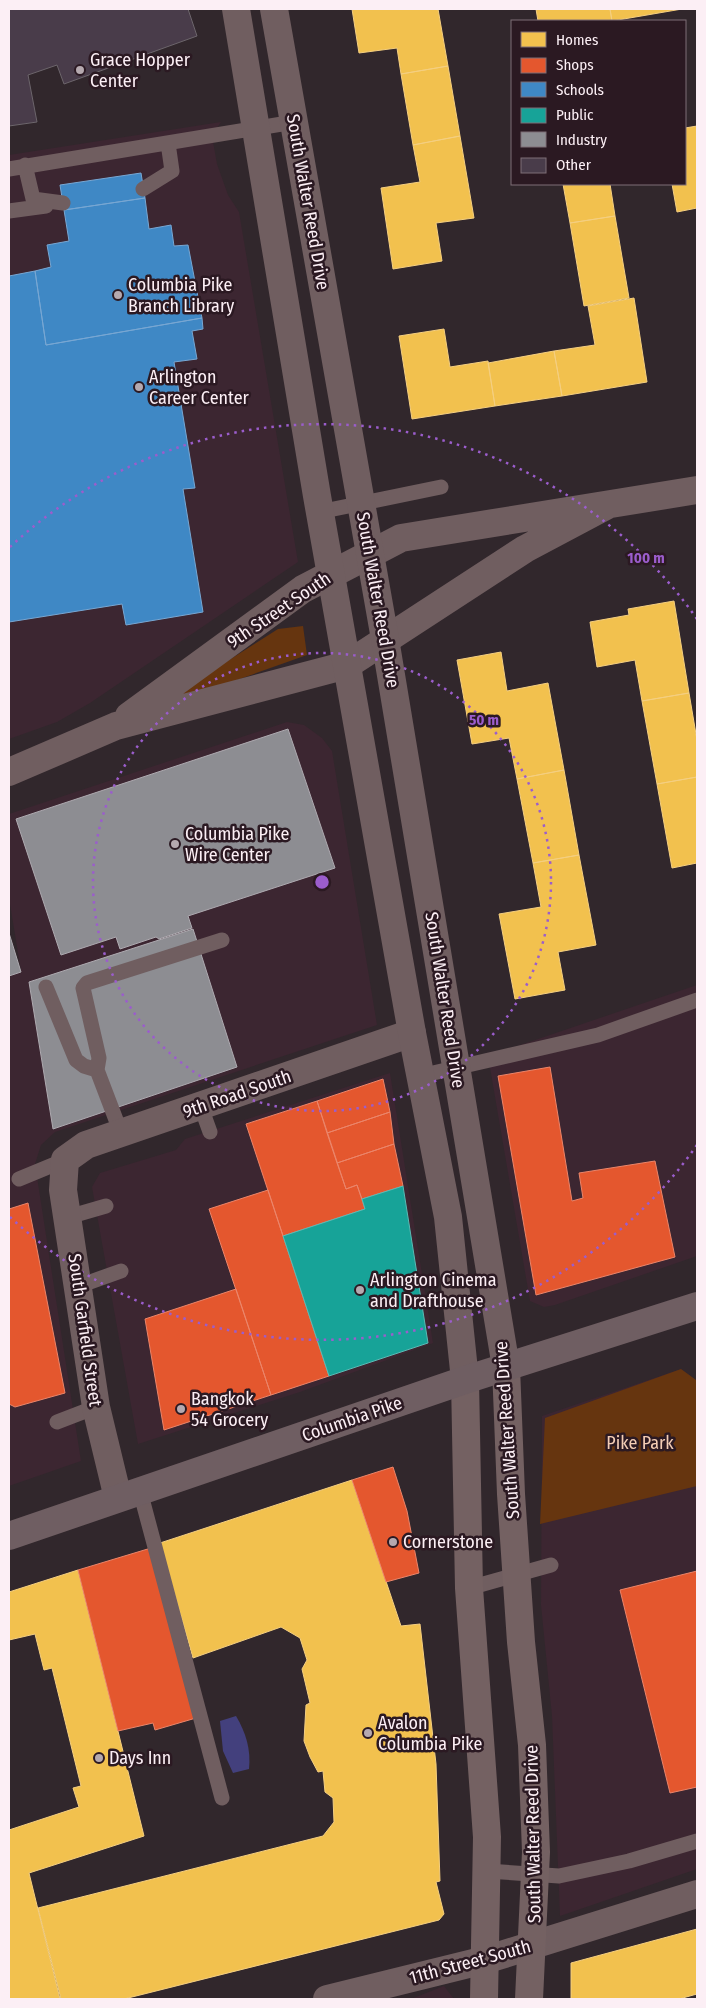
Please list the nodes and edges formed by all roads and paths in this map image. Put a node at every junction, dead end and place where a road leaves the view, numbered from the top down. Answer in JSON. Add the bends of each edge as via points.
{"nodes":[{"id":1,"x":236,"y":9,"type":"edge"},
{"id":2,"x":274,"y":9,"type":"edge"},
{"id":3,"x":294,"y":122,"type":"junction"},
{"id":4,"x":256,"y":129,"type":"junction"},
{"id":5,"x":168,"y":143,"type":"junction"},
{"id":6,"x":25,"y":165,"type":"junction"},
{"id":7,"x":9,"y":168,"type":"edge"},
{"id":8,"x":143,"y":189,"type":"dead end"},
{"id":9,"x":9,"y":211,"type":"edge"},
{"id":10,"x":441,"y":487,"type":"dead end"},
{"id":11,"x":697,"y":490,"type":"edge"},
{"id":12,"x":361,"y":504,"type":"junction"},
{"id":13,"x":606,"y":506,"type":"junction"},
{"id":14,"x":320,"y":512,"type":"junction"},
{"id":15,"x":370,"y":554,"type":"junction"},
{"id":16,"x":332,"y":573,"type":"junction"},
{"id":17,"x":386,"y":639,"type":"junction"},
{"id":18,"x":347,"y":665,"type":"junction"},
{"id":19,"x":116,"y":726,"type":"junction"},
{"id":20,"x":9,"y":772,"type":"edge"},
{"id":21,"x":222,"y":940,"type":"dead end"},
{"id":22,"x":46,"y":988,"type":"dead end"},
{"id":23,"x":697,"y":1000,"type":"edge"},
{"id":24,"x":412,"y":1033,"type":"junction"},
{"id":25,"x":457,"y":1068,"type":"junction"},
{"id":26,"x":97,"y":1070,"type":"junction"},
{"id":27,"x":420,"y":1076,"type":"junction"},
{"id":28,"x":121,"y":1133,"type":"junction"},
{"id":29,"x":65,"y":1160,"type":"junction"},
{"id":30,"x":19,"y":1179,"type":"dead end"},
{"id":31,"x":106,"y":1206,"type":"dead end"},
{"id":32,"x":68,"y":1217,"type":"junction"},
{"id":33,"x":121,"y":1271,"type":"dead end"},
{"id":34,"x":79,"y":1286,"type":"junction"},
{"id":35,"x":697,"y":1306,"type":"edge"},
{"id":36,"x":506,"y":1367,"type":"junction"},
{"id":37,"x":465,"y":1380,"type":"junction"},
{"id":38,"x":96,"y":1407,"type":"junction"},
{"id":39,"x":57,"y":1422,"type":"dead end"},
{"id":40,"x":129,"y":1495,"type":"junction"},
{"id":41,"x":10,"y":1533,"type":"edge"},
{"id":42,"x":551,"y":1565,"type":"dead end"},
{"id":43,"x":517,"y":1575,"type":"junction"},
{"id":44,"x":469,"y":1588,"type":"junction"},
{"id":45,"x":222,"y":1798,"type":"dead end"},
{"id":46,"x":697,"y":1841,"type":"edge"},
{"id":47,"x":487,"y":1871,"type":"junction"},
{"id":48,"x":536,"y":1874,"type":"junction"},
{"id":49,"x":697,"y":1894,"type":"edge"},
{"id":50,"x":534,"y":1945,"type":"junction"},
{"id":51,"x":485,"y":1960,"type":"junction"},
{"id":52,"x":327,"y":1999,"type":"edge"},
{"id":53,"x":484,"y":1999,"type":"edge"},
{"id":54,"x":529,"y":1999,"type":"edge"}],
"edges":[{"from":1,"to":4,"type":"street","name":"South Walter Reed Drive"},
{"from":2,"to":3,"type":"street","name":"South Walter Reed Drive"},
{"from":3,"to":4,"type":"lane"},
{"from":3,"to":12,"type":"street","name":"South Walter Reed Drive"},
{"from":4,"to":5,"type":"lane"},
{"from":4,"to":14,"type":"street","name":"South Walter Reed Drive"},
{"from":5,"to":6,"type":"lane"},
{"from":5,"to":8,"type":"lane","via":[[172,170]]},
{"from":6,"to":7,"type":"lane"},
{"from":6,"to":9,"type":"lane","via":[[32,199],[63,203]]},
{"from":10,"to":12,"type":"lane"},
{"from":11,"to":13,"type":"street","name":"9th Street South"},
{"from":12,"to":14,"type":"lane"},
{"from":12,"to":15,"type":"street","name":"South Walter Reed Drive"},
{"from":13,"to":15,"type":"street","name":"9th Street South","via":[[401,538]]},
{"from":13,"to":17,"type":"street","name":"9th Street South","via":[[525,549]]},
{"from":14,"to":16,"type":"street","name":"South Walter Reed Drive"},
{"from":15,"to":16,"type":"street","name":"9th Street South"},
{"from":15,"to":17,"type":"street","name":"South Walter Reed Drive"},
{"from":16,"to":18,"type":"street","name":"South Walter Reed Drive"},
{"from":16,"to":19,"type":"street","name":"9th Street South","via":[[303,589]]},
{"from":17,"to":18,"type":"street","name":"9th Street South"},
{"from":17,"to":25,"type":"street","name":"South Walter Reed Drive"},
{"from":18,"to":19,"type":"street","name":"9th Street South"},
{"from":18,"to":24,"type":"street","name":"South Walter Reed Drive"},
{"from":19,"to":20,"type":"street","name":"9th Street South"},
{"from":21,"to":26,"type":"lane","via":[[87,983],[83,988],[99,1058]]},
{"from":22,"to":26,"type":"lane","via":[[76,1060]]},
{"from":23,"to":25,"type":"lane","via":[[598,1035]]},
{"from":24,"to":27,"type":"street","name":"South Walter Reed Drive"},
{"from":24,"to":28,"type":"street","name":"9th Road South","via":[[205,1119]]},
{"from":25,"to":27,"type":"lane"},
{"from":25,"to":36,"type":"street","name":"South Walter Reed Drive"},
{"from":26,"to":28,"type":"lane"},
{"from":27,"to":37,"type":"street","name":"South Walter Reed Drive","via":[[448,1217]]},
{"from":28,"to":29,"type":"street","name":"9th Road South","via":[[86,1144]]},
{"from":29,"to":30,"type":"lane"},
{"from":29,"to":32,"type":"street","name":"South Garfield Street","via":[[63,1190]]},
{"from":31,"to":32,"type":"lane"},
{"from":32,"to":34,"type":"street","name":"South Garfield Street"},
{"from":33,"to":34,"type":"lane"},
{"from":34,"to":38,"type":"street","name":"South Garfield Street"},
{"from":35,"to":36,"type":"main road","name":"Columbia Pike"},
{"from":36,"to":37,"type":"main road","name":"Columbia Pike"},
{"from":36,"to":43,"type":"main road","name":"South Walter Reed Drive"},
{"from":37,"to":40,"type":"main road","name":"Columbia Pike"},
{"from":37,"to":44,"type":"main road","name":"South Walter Reed Drive"},
{"from":38,"to":39,"type":"lane"},
{"from":38,"to":40,"type":"street","name":"South Garfield Street"},
{"from":40,"to":41,"type":"main road","name":"Columbia Pike"},
{"from":40,"to":45,"type":"lane"},
{"from":42,"to":43,"type":"lane"},
{"from":43,"to":44,"type":"lane"},
{"from":43,"to":48,"type":"main road","name":"South Walter Reed Drive","via":[[532,1745]]},
{"from":44,"to":47,"type":"main road","name":"South Walter Reed Drive"},
{"from":46,"to":48,"type":"lane","via":[[559,1876]]},
{"from":47,"to":48,"type":"lane"},
{"from":47,"to":51,"type":"main road","name":"South Walter Reed Drive"},
{"from":48,"to":50,"type":"main road","name":"South Walter Reed Drive"},
{"from":49,"to":50,"type":"street","name":"11th Street South"},
{"from":50,"to":51,"type":"street","name":"11th Street South"},
{"from":50,"to":54,"type":"main road","name":"South Walter Reed Drive"},
{"from":51,"to":52,"type":"street","name":"11th Street South"},
{"from":51,"to":53,"type":"main road","name":"South Walter Reed Drive"}]}
